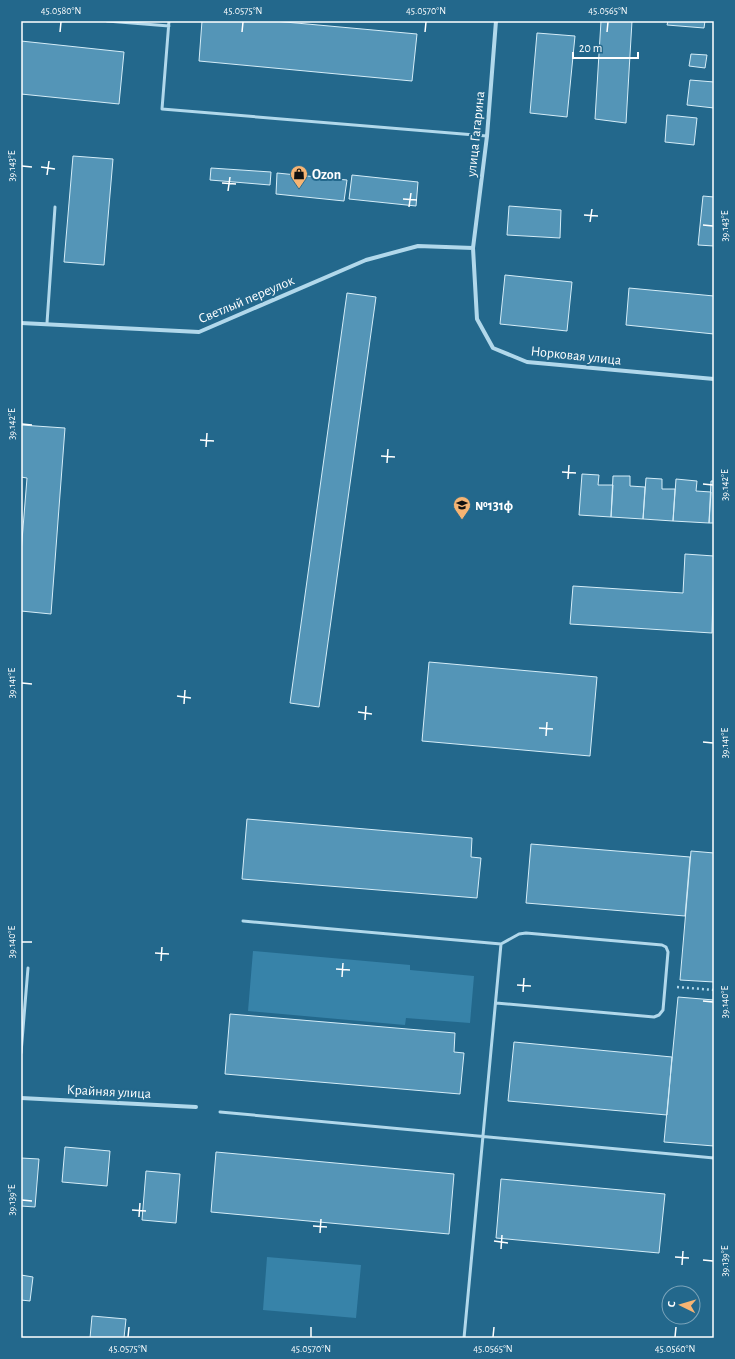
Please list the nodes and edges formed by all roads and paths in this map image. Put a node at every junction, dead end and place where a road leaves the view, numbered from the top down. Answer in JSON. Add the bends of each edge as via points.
{"nodes":[{"id":1,"x":107,"y":21,"type":"edge"},
{"id":2,"x":169,"y":21,"type":"edge"},
{"id":3,"x":496,"y":21,"type":"edge"},
{"id":4,"x":169,"y":26,"type":"junction"},
{"id":5,"x":487,"y":136,"type":"junction"},
{"id":6,"x":55,"y":207,"type":"dead end"},
{"id":7,"x":473,"y":248,"type":"junction"},
{"id":8,"x":21,"y":323,"type":"edge"},
{"id":9,"x":47,"y":323,"type":"junction"},
{"id":10,"x":714,"y":379,"type":"edge"},
{"id":11,"x":243,"y":921,"type":"dead end"},
{"id":12,"x":501,"y":944,"type":"junction"},
{"id":13,"x":28,"y":968,"type":"dead end"},
{"id":14,"x":665,"y":986,"type":"junction"},
{"id":15,"x":714,"y":990,"type":"edge"},
{"id":16,"x":496,"y":1003,"type":"junction"},
{"id":17,"x":21,"y":1053,"type":"edge"},
{"id":18,"x":21,"y":1098,"type":"edge"},
{"id":19,"x":196,"y":1107,"type":"dead end"},
{"id":20,"x":220,"y":1112,"type":"dead end"},
{"id":21,"x":483,"y":1136,"type":"junction"},
{"id":22,"x":714,"y":1158,"type":"edge"},
{"id":23,"x":464,"y":1338,"type":"edge"}],
"edges":[{"from":1,"to":4,"type":"lane"},
{"from":2,"to":4,"type":"lane"},
{"from":3,"to":5,"type":"street","name":"улица Гагарина"},
{"from":4,"to":5,"type":"lane","via":[[162,109]]},
{"from":5,"to":7,"type":"street","name":"улица Гагарина"},
{"from":6,"to":9,"type":"lane"},
{"from":7,"to":9,"type":"street","name":"Светлый переулок","via":[[418,246],[366,260],[198,332]]},
{"from":7,"to":10,"type":"street","name":"Норковая улица","via":[[477,318],[493,348],[527,362]]},
{"from":8,"to":9,"type":"street","name":"Светлый переулок"},
{"from":11,"to":12,"type":"lane"},
{"from":12,"to":14,"type":"lane","via":[[513,936],[526,933],[662,945],[668,952]]},
{"from":12,"to":16,"type":"lane"},
{"from":13,"to":17,"type":"lane"},
{"from":14,"to":15,"type":"path"},
{"from":14,"to":16,"type":"lane","via":[[663,1010],[654,1017]]},
{"from":16,"to":21,"type":"lane"},
{"from":18,"to":19,"type":"street","name":"Крайняя улица"},
{"from":20,"to":21,"type":"lane"},
{"from":21,"to":22,"type":"lane"},
{"from":21,"to":23,"type":"lane"}]}
